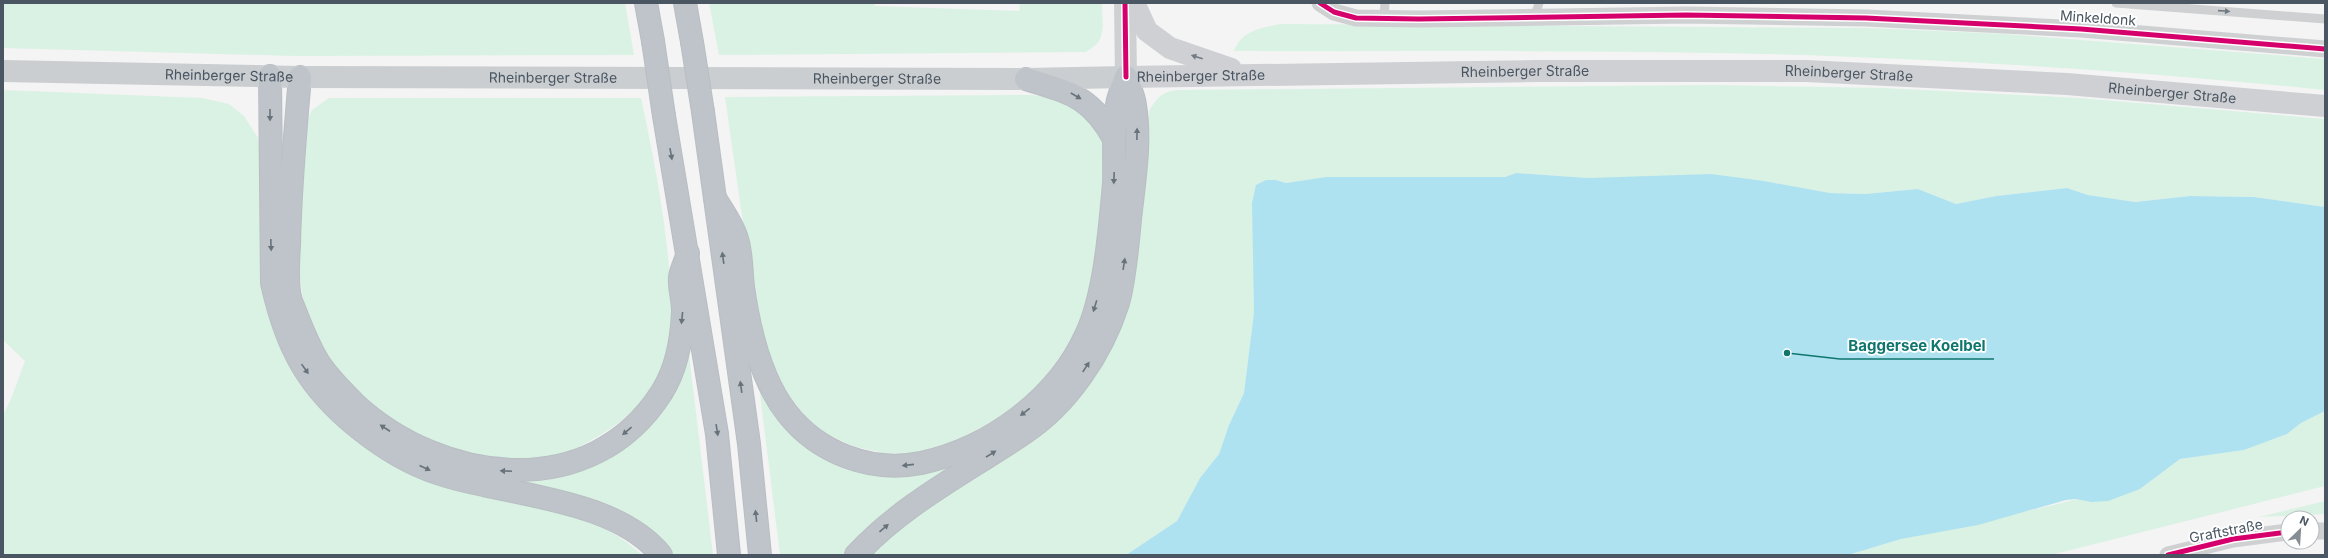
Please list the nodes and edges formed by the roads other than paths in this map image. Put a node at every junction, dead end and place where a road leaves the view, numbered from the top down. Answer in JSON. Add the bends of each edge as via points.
{"nodes":[{"id":1,"x":646,"y":3,"type":"edge"},
{"id":2,"x":685,"y":3,"type":"edge"},
{"id":3,"x":1125,"y":3,"type":"edge"},
{"id":4,"x":1134,"y":3,"type":"edge"},
{"id":5,"x":1320,"y":3,"type":"edge"},
{"id":6,"x":2116,"y":3,"type":"edge"},
{"id":7,"x":2119,"y":3,"type":"edge"},
{"id":8,"x":1690,"y":9,"type":"edge"},
{"id":9,"x":1537,"y":10,"type":"edge"},
{"id":10,"x":1384,"y":11,"type":"edge"},
{"id":11,"x":2325,"y":19,"type":"edge"},
{"id":12,"x":2325,"y":49,"type":"edge"},
{"id":13,"x":3,"y":71,"type":"edge"},
{"id":14,"x":1247,"y":74,"type":"junction"},
{"id":15,"x":270,"y":76,"type":"junction"},
{"id":16,"x":1126,"y":76,"type":"junction"},
{"id":17,"x":300,"y":77,"type":"junction"},
{"id":18,"x":1026,"y":79,"type":"junction"},
{"id":19,"x":2325,"y":106,"type":"edge"},
{"id":20,"x":1114,"y":139,"type":"junction"},
{"id":21,"x":715,"y":198,"type":"junction"},
{"id":22,"x":688,"y":253,"type":"junction"},
{"id":23,"x":2280,"y":533,"type":"edge"},
{"id":24,"x":661,"y":555,"type":"edge"},
{"id":25,"x":729,"y":555,"type":"edge"},
{"id":26,"x":760,"y":555,"type":"edge"},
{"id":27,"x":856,"y":555,"type":"edge"},
{"id":28,"x":2168,"y":555,"type":"edge"}],
"edges":[{"from":1,"to":22,"type":"highway","one_way":true,"bridge":true},
{"from":2,"to":21,"type":"highway","bridge":true},
{"from":3,"to":16,"type":"street"},
{"from":14,"to":4,"type":"main road","one_way":true,"via":[[1170,48],[1147,31]]},
{"from":5,"to":10,"type":"street","name":"Minkeldonk","via":[[1334,12],[1356,18]]},
{"from":6,"to":7,"type":"lane"},
{"from":7,"to":11,"type":"lane","one_way":true},
{"from":8,"to":9,"type":"street","name":"Minkeldonk"},
{"from":8,"to":12,"type":"street","name":"Minkeldonk","via":[[1978,22]]},
{"from":9,"to":10,"type":"street","name":"Minkeldonk"},
{"from":13,"to":15,"type":"main road","name":"Rheinberger Straße"},
{"from":14,"to":16,"type":"main road","name":"Rheinberger Straße"},
{"from":14,"to":19,"type":"main road","name":"Rheinberger Straße","via":[[1806,70],[2067,84]]},
{"from":15,"to":17,"type":"main road","name":"Rheinberger Straße"},
{"from":15,"to":24,"type":"highway","one_way":true,"via":[[272,282],[279,311],[302,365],[331,403],[361,430],[405,458],[430,470],[484,485],[550,497],[586,508],[626,527]]},
{"from":16,"to":18,"type":"main road","name":"Rheinberger Straße"},
{"from":16,"to":20,"type":"highway","via":[[1117,104]]},
{"from":27,"to":16,"type":"highway","one_way":true,"via":[[884,527],[920,500],[1026,432],[1048,413],[1069,392],[1103,339],[1118,302],[1130,227],[1136,159],[1138,131],[1135,104]]},
{"from":17,"to":18,"type":"main road","name":"Rheinberger Straße"},
{"from":22,"to":17,"type":"highway","one_way":true,"via":[[680,276],[683,309],[679,347],[669,379],[638,422],[611,445],[584,457],[541,470],[505,471],[479,467],[431,452],[372,420],[346,395],[319,364],[290,298],[290,212]]},
{"from":18,"to":20,"type":"highway","one_way":true,"via":[[1073,94],[1084,101],[1105,121]]},
{"from":20,"to":21,"type":"highway","one_way":true,"via":[[1113,189],[1098,297],[1087,334],[1072,361],[1054,385],[1027,412],[992,435],[940,459],[908,466],[871,464],[837,453],[820,444],[787,413],[773,392],[765,373],[746,309],[736,236]]},
{"from":26,"to":21,"type":"highway","one_way":true,"via":[[749,444]]},
{"from":22,"to":25,"type":"highway","one_way":true,"via":[[717,434]]},
{"from":23,"to":28,"type":"street","name":"Graftstraße","via":[[2233,539]]}]}
